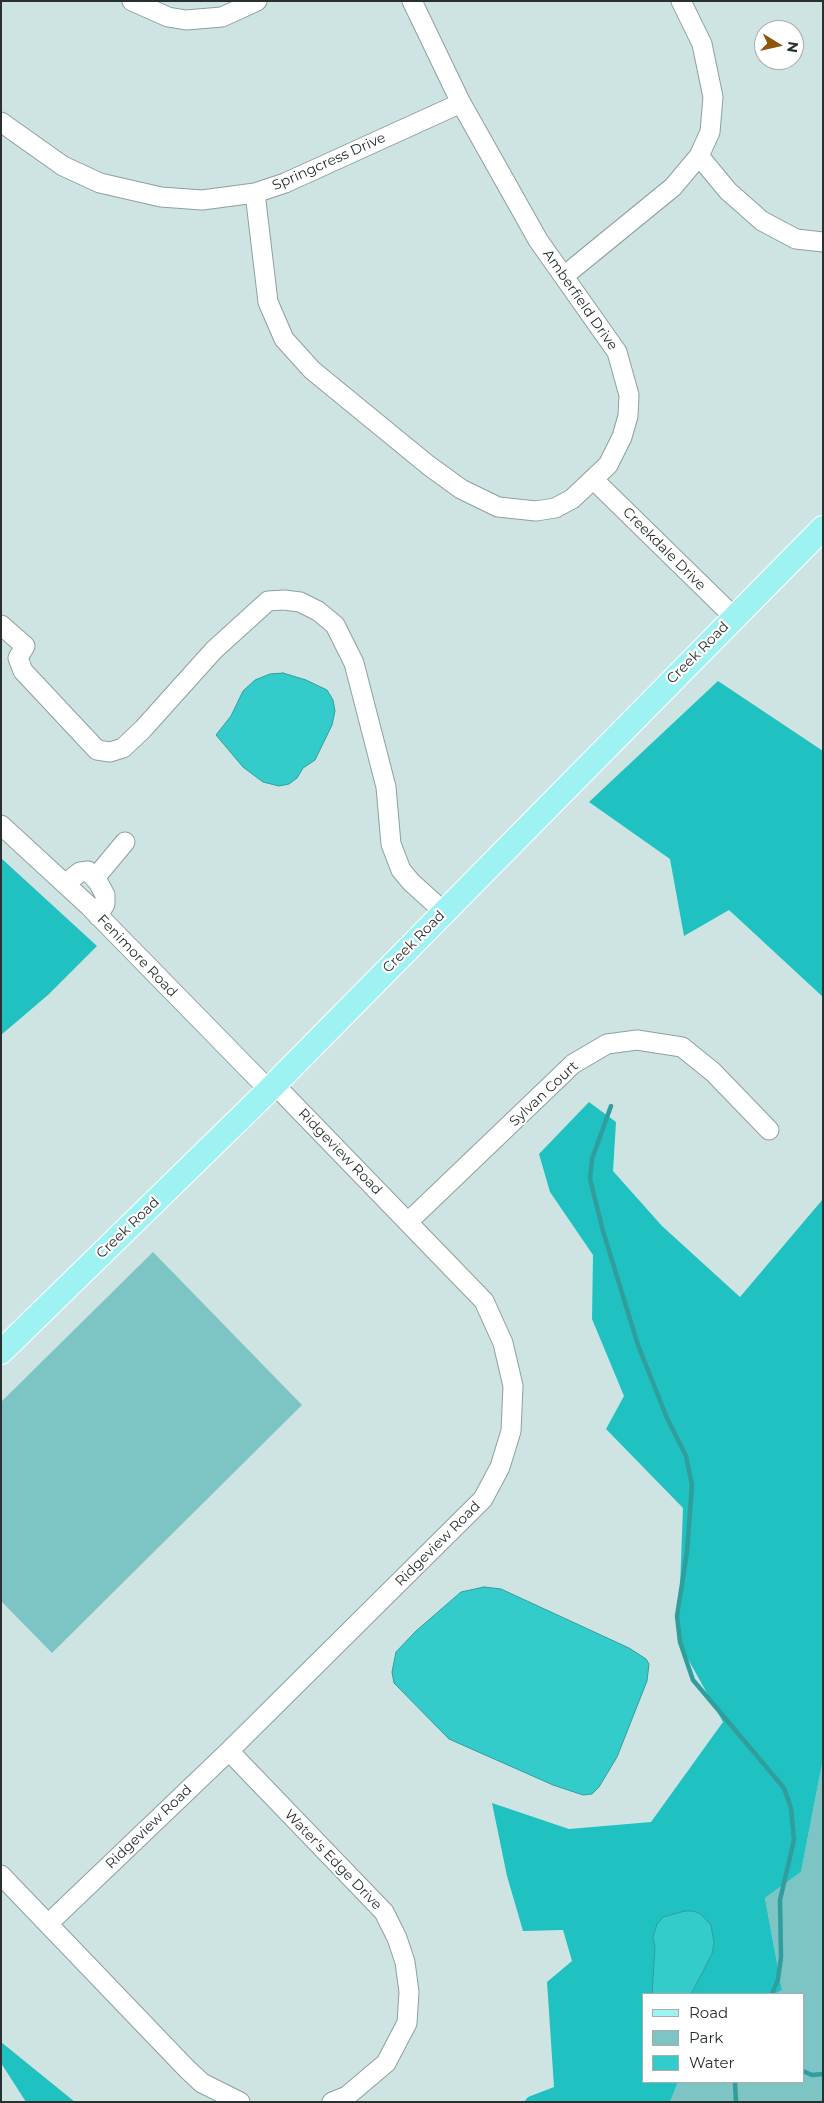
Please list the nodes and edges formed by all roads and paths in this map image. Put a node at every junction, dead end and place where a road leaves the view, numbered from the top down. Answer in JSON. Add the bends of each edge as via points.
{"nodes":[{"id":1,"x":132,"y":1,"type":"edge"},
{"id":2,"x":257,"y":1,"type":"edge"},
{"id":3,"x":412,"y":1,"type":"edge"},
{"id":4,"x":681,"y":1,"type":"edge"},
{"id":5,"x":461,"y":103,"type":"junction"},
{"id":6,"x":1,"y":122,"type":"edge"},
{"id":7,"x":699,"y":156,"type":"junction"},
{"id":8,"x":255,"y":193,"type":"junction"},
{"id":9,"x":823,"y":242,"type":"edge"},
{"id":10,"x":564,"y":276,"type":"junction"},
{"id":11,"x":594,"y":480,"type":"junction"},
{"id":12,"x":823,"y":528,"type":"edge"},
{"id":13,"x":734,"y":617,"type":"junction"},
{"id":14,"x":1,"y":625,"type":"edge"},
{"id":15,"x":1,"y":825,"type":"edge"},
{"id":16,"x":125,"y":842,"type":"dead end"},
{"id":17,"x":95,"y":878,"type":"junction"},
{"id":18,"x":65,"y":884,"type":"junction"},
{"id":19,"x":444,"y":912,"type":"junction"},
{"id":20,"x":98,"y":916,"type":"junction"},
{"id":21,"x":272,"y":1087,"type":"junction"},
{"id":22,"x":769,"y":1130,"type":"dead end"},
{"id":23,"x":408,"y":1222,"type":"junction"},
{"id":24,"x":1,"y":1352,"type":"edge"},
{"id":25,"x":229,"y":1751,"type":"junction"},
{"id":26,"x":1,"y":1875,"type":"edge"},
{"id":27,"x":49,"y":1924,"type":"junction"},
{"id":28,"x":240,"y":2102,"type":"edge"},
{"id":29,"x":332,"y":2102,"type":"edge"}],
"edges":[{"from":1,"to":2,"type":"street","via":[[168,17],[186,20],[222,17]]},
{"from":3,"to":5,"type":"street","name":"Amberfield Drive"},
{"from":4,"to":7,"type":"street","via":[[702,44],[713,97],[710,132]]},
{"from":5,"to":8,"type":"street","name":"Springcress Drive","via":[[285,183]]},
{"from":5,"to":10,"type":"street","name":"Amberfield Drive","via":[[538,240]]},
{"from":6,"to":8,"type":"street","name":"Springcress Drive","via":[[63,166],[100,183],[160,197],[202,200]]},
{"from":7,"to":9,"type":"street","via":[[728,191],[762,221],[796,239]]},
{"from":7,"to":10,"type":"street","via":[[673,187]]},
{"from":8,"to":11,"type":"street","name":"Amberfield Drive","via":[[268,302],[284,339],[312,370],[428,465],[461,489],[498,506],[536,511],[554,508],[572,499]]},
{"from":10,"to":11,"type":"street","name":"Amberfield Drive","via":[[617,352],[629,395],[622,437],[608,465]]},
{"from":11,"to":13,"type":"street","name":"Creekdale Drive"},
{"from":12,"to":13,"type":"main road","name":"Creek Road"},
{"from":13,"to":19,"type":"main road","name":"Creek Road"},
{"from":14,"to":19,"type":"street","via":[[25,646],[18,658],[22,671],[97,750],[110,752],[123,748],[143,730],[214,650],[268,601],[300,602],[318,611],[334,625],[354,663],[386,787],[391,844],[401,870]]},
{"from":15,"to":18,"type":"street","name":"Fenimore Road"},
{"from":16,"to":17,"type":"street"},
{"from":17,"to":18,"type":"street","via":[[88,871],[80,872]]},
{"from":17,"to":20,"type":"street","via":[[105,895],[105,904]]},
{"from":18,"to":20,"type":"street","name":"Fenimore Road"},
{"from":19,"to":21,"type":"main road","name":"Creek Road"},
{"from":20,"to":21,"type":"street","name":"Fenimore Road"},
{"from":21,"to":23,"type":"street","name":"Ridgeview Road"},
{"from":21,"to":24,"type":"main road","name":"Creek Road"},
{"from":22,"to":23,"type":"street","name":"Sylvan Court","via":[[713,1072],[682,1047],[637,1040],[607,1044],[573,1064]]},
{"from":23,"to":25,"type":"street","name":"Ridgeview Road","via":[[484,1301],[503,1343],[513,1386],[511,1431],[500,1467],[483,1499]]},
{"from":25,"to":27,"type":"street","name":"Ridgeview Road"},
{"from":25,"to":29,"type":"street","name":"Water's Edge Drive","via":[[384,1912],[405,1962],[409,1992],[408,2023],[386,2063],[347,2096]]},
{"from":26,"to":27,"type":"street"},
{"from":27,"to":28,"type":"street","via":[[186,2069],[202,2083]]}]}
